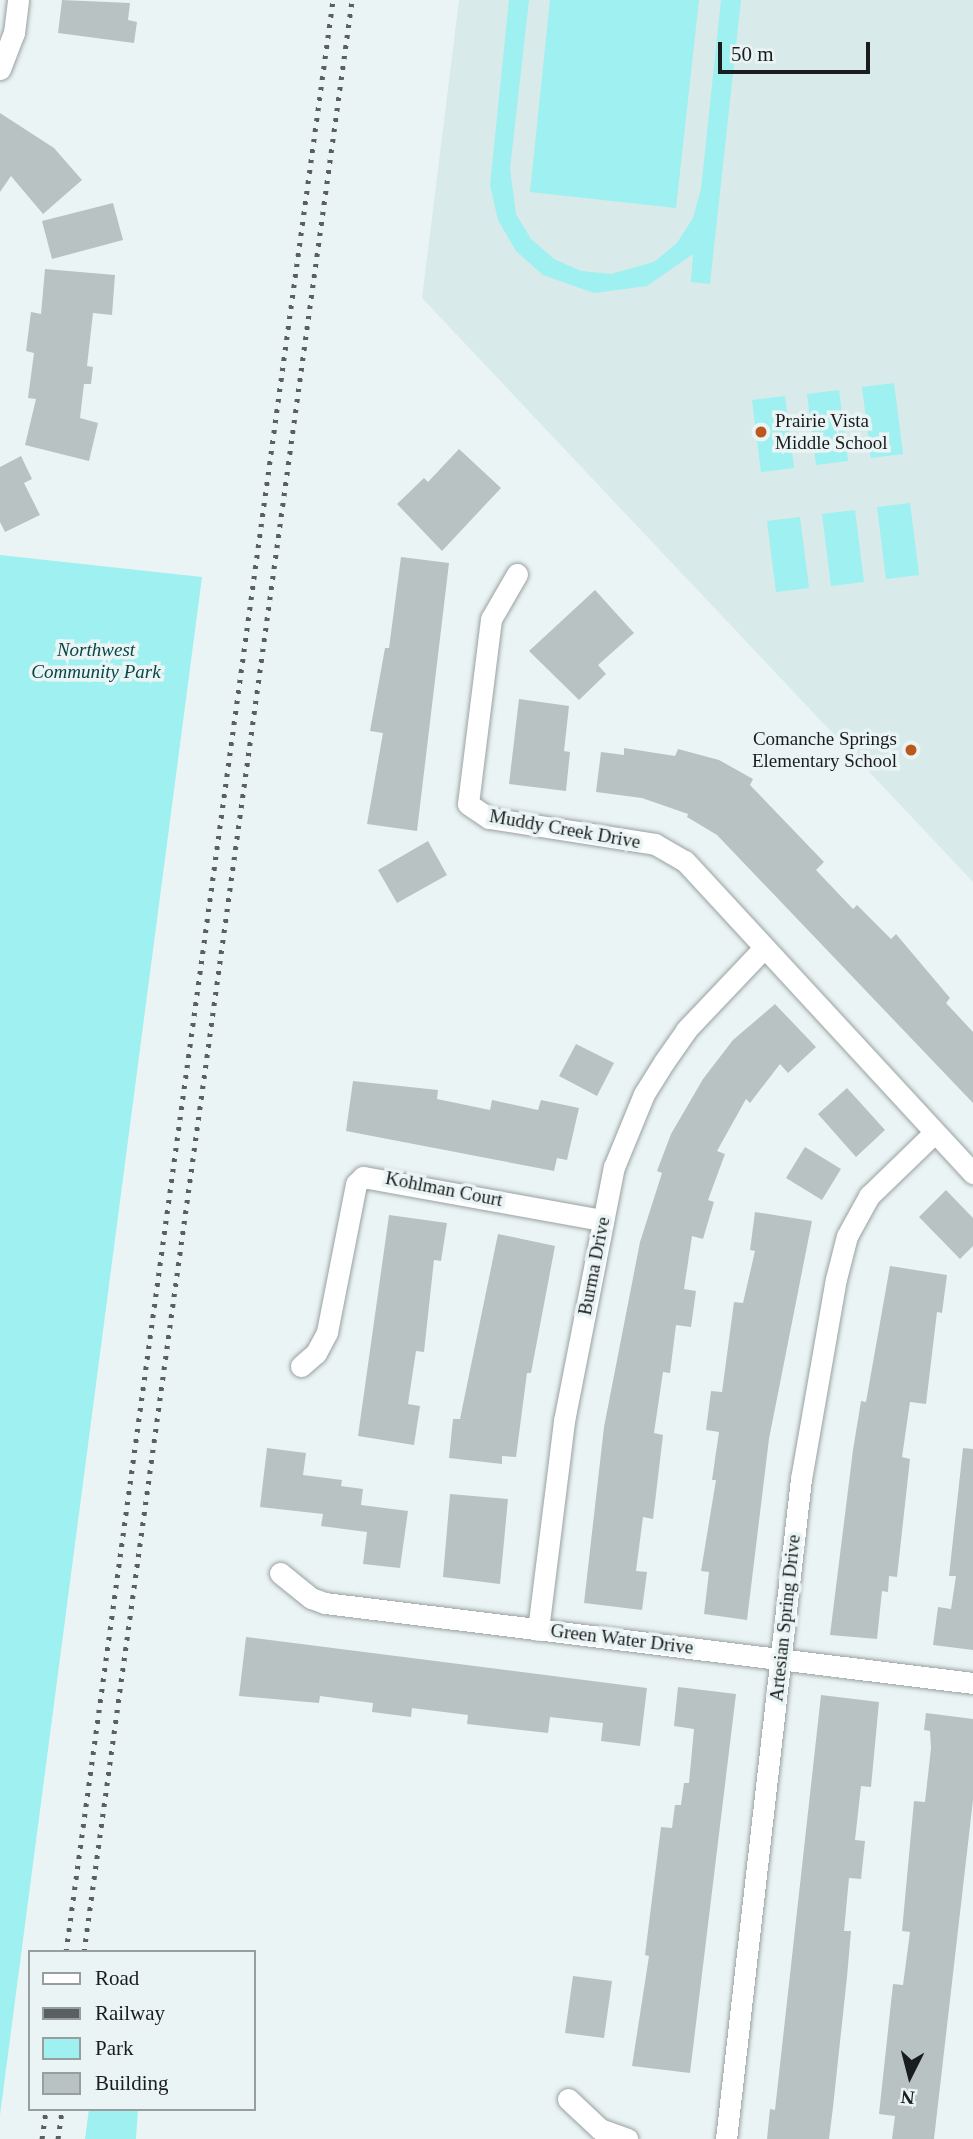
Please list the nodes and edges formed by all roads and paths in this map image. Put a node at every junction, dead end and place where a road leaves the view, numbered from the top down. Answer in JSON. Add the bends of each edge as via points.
{"nodes":[{"id":1,"x":18,"y":0,"type":"edge"},
{"id":2,"x":0,"y":69,"type":"edge"},
{"id":3,"x":517,"y":574,"type":"dead end"},
{"id":4,"x":763,"y":949,"type":"junction"},
{"id":5,"x":934,"y":1133,"type":"junction"},
{"id":6,"x":973,"y":1173,"type":"edge"},
{"id":7,"x":603,"y":1220,"type":"junction"},
{"id":8,"x":300,"y":1366,"type":"dead end"},
{"id":9,"x":280,"y":1573,"type":"dead end"},
{"id":10,"x":538,"y":1630,"type":"junction"},
{"id":11,"x":781,"y":1658,"type":"junction"},
{"id":12,"x":973,"y":1683,"type":"edge"},
{"id":13,"x":568,"y":2099,"type":"dead end"},
{"id":14,"x":627,"y":2139,"type":"edge"},
{"id":15,"x":726,"y":2139,"type":"edge"}],
"edges":[{"from":1,"to":2,"type":"street","via":[[15,33]]},
{"from":3,"to":4,"type":"street","name":"Muddy Creek Drive","via":[[491,619],[468,804],[489,818],[655,844],[685,862]]},
{"from":4,"to":5,"type":"street","name":"Muddy Creek Drive"},
{"from":4,"to":7,"type":"street","name":"Burma Drive","via":[[686,1030],[644,1094],[614,1167]]},
{"from":5,"to":6,"type":"street","name":"Muddy Creek Drive"},
{"from":5,"to":11,"type":"street","name":"Artesian Spring Drive","via":[[869,1196],[841,1255],[806,1443]]},
{"from":7,"to":8,"type":"street","name":"Kohlman Court","via":[[363,1177],[356,1184],[327,1332],[316,1353]]},
{"from":7,"to":10,"type":"street","name":"Burma Drive","via":[[558,1457]]},
{"from":9,"to":10,"type":"street","name":"Green Water Drive","via":[[311,1598],[325,1603]]},
{"from":10,"to":11,"type":"street","name":"Green Water Drive"},
{"from":11,"to":12,"type":"street","name":"Green Water Drive"},
{"from":11,"to":15,"type":"street","name":"Artesian Spring Drive"},
{"from":13,"to":14,"type":"street","via":[[600,2129]]}]}
